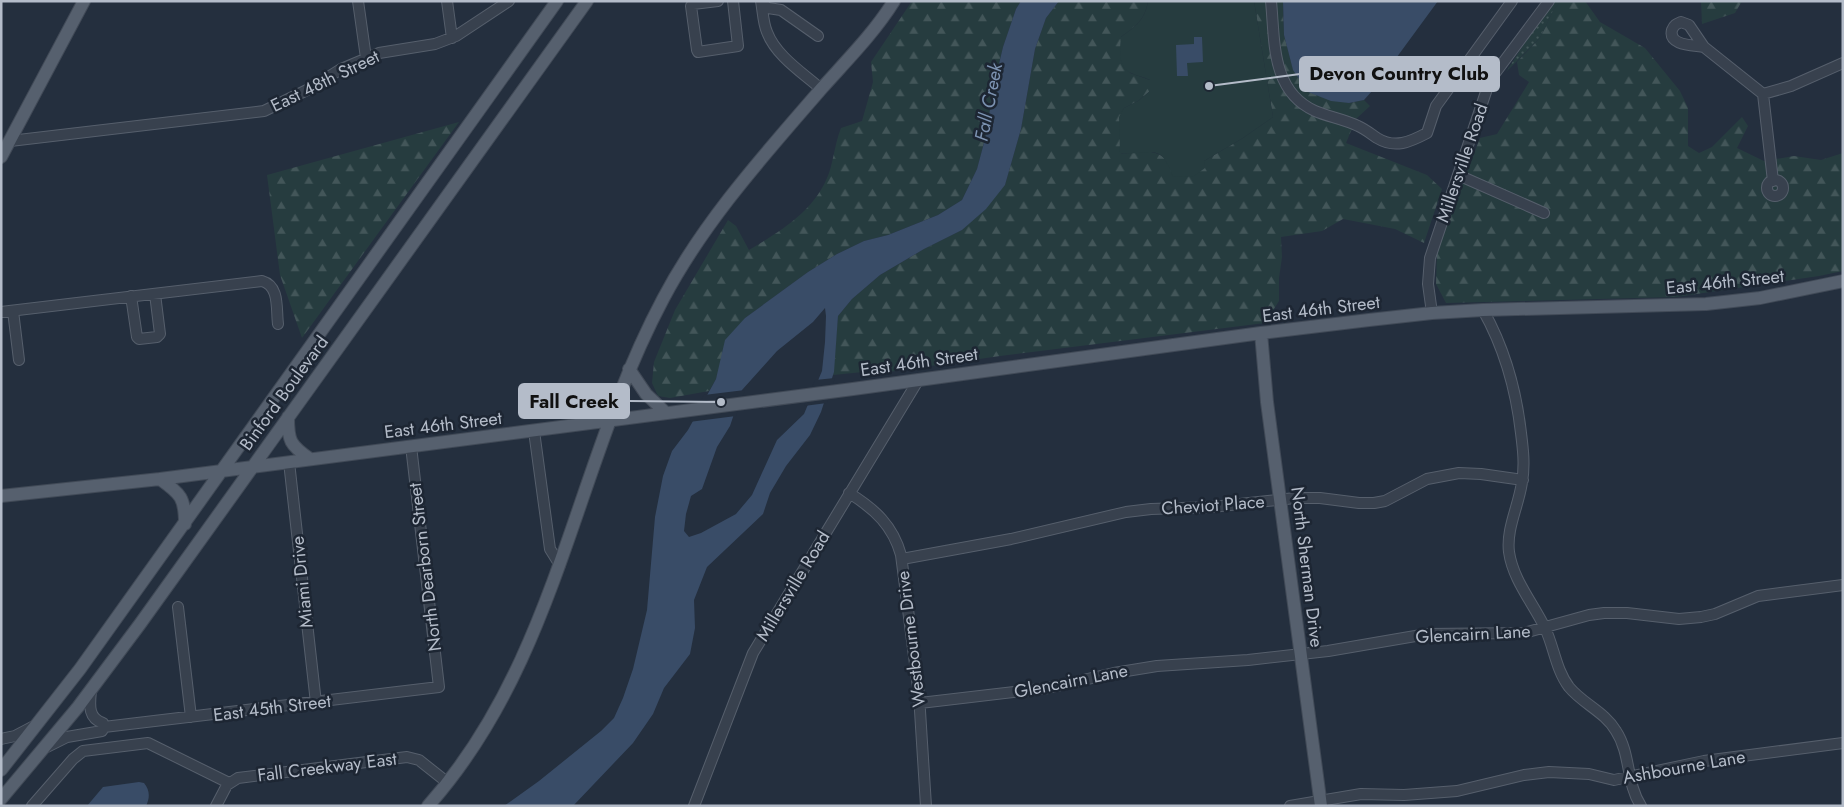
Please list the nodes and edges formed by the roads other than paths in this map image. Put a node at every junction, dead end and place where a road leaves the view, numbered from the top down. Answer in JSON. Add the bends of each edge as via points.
{"nodes":[{"id":1,"x":84,"y":1,"type":"edge"},
{"id":2,"x":358,"y":1,"type":"edge"},
{"id":3,"x":447,"y":1,"type":"edge"},
{"id":4,"x":510,"y":1,"type":"edge"},
{"id":5,"x":557,"y":1,"type":"edge"},
{"id":6,"x":587,"y":1,"type":"edge"},
{"id":7,"x":718,"y":1,"type":"edge"},
{"id":8,"x":733,"y":1,"type":"edge"},
{"id":9,"x":894,"y":1,"type":"edge"},
{"id":10,"x":1271,"y":1,"type":"edge"},
{"id":11,"x":1512,"y":1,"type":"edge"},
{"id":12,"x":1549,"y":1,"type":"edge"},
{"id":13,"x":762,"y":2,"type":"edge"},
{"id":14,"x":818,"y":36,"type":"dead end"},
{"id":15,"x":452,"y":38,"type":"junction"},
{"id":16,"x":1704,"y":46,"type":"dead end"},
{"id":17,"x":366,"y":58,"type":"junction"},
{"id":18,"x":1468,"y":62,"type":"junction"},
{"id":19,"x":1843,"y":63,"type":"edge"},
{"id":20,"x":1490,"y":80,"type":"junction"},
{"id":21,"x":821,"y":89,"type":"junction"},
{"id":22,"x":1763,"y":94,"type":"junction"},
{"id":23,"x":10,"y":141,"type":"junction"},
{"id":24,"x":1,"y":157,"type":"edge"},
{"id":25,"x":1458,"y":174,"type":"junction"},
{"id":26,"x":1773,"y":180,"type":"dead end"},
{"id":27,"x":1544,"y":213,"type":"dead end"},
{"id":28,"x":1843,"y":281,"type":"edge"},
{"id":29,"x":155,"y":294,"type":"junction"},
{"id":30,"x":132,"y":296,"type":"junction"},
{"id":31,"x":1483,"y":310,"type":"junction"},
{"id":32,"x":13,"y":311,"type":"junction"},
{"id":33,"x":1,"y":312,"type":"edge"},
{"id":34,"x":1432,"y":313,"type":"junction"},
{"id":35,"x":278,"y":324,"type":"dead end"},
{"id":36,"x":1261,"y":333,"type":"junction"},
{"id":37,"x":19,"y":360,"type":"dead end"},
{"id":38,"x":629,"y":369,"type":"junction"},
{"id":39,"x":918,"y":379,"type":"junction"},
{"id":40,"x":672,"y":412,"type":"junction"},
{"id":41,"x":288,"y":416,"type":"junction"},
{"id":42,"x":610,"y":421,"type":"junction"},
{"id":43,"x":534,"y":430,"type":"junction"},
{"id":44,"x":411,"y":446,"type":"junction"},
{"id":45,"x":310,"y":460,"type":"junction"},
{"id":46,"x":289,"y":462,"type":"junction"},
{"id":47,"x":252,"y":467,"type":"junction"},
{"id":48,"x":222,"y":471,"type":"junction"},
{"id":49,"x":160,"y":479,"type":"junction"},
{"id":50,"x":1522,"y":480,"type":"junction"},
{"id":51,"x":850,"y":494,"type":"junction"},
{"id":52,"x":1,"y":496,"type":"edge"},
{"id":53,"x":1281,"y":499,"type":"junction"},
{"id":54,"x":184,"y":524,"type":"junction"},
{"id":55,"x":902,"y":558,"type":"junction"},
{"id":56,"x":560,"y":565,"type":"junction"},
{"id":57,"x":1843,"y":585,"type":"edge"},
{"id":58,"x":178,"y":607,"type":"dead end"},
{"id":59,"x":1545,"y":628,"type":"junction"},
{"id":60,"x":1301,"y":654,"type":"junction"},
{"id":61,"x":439,"y":686,"type":"joint"},
{"id":62,"x":91,"y":690,"type":"junction"},
{"id":63,"x":316,"y":703,"type":"junction"},
{"id":64,"x":920,"y":703,"type":"junction"},
{"id":65,"x":191,"y":717,"type":"junction"},
{"id":66,"x":39,"y":723,"type":"junction"},
{"id":67,"x":104,"y":727,"type":"junction"},
{"id":68,"x":1,"y":739,"type":"edge"},
{"id":69,"x":1843,"y":743,"type":"edge"},
{"id":70,"x":43,"y":750,"type":"junction"},
{"id":71,"x":1,"y":770,"type":"edge"},
{"id":72,"x":1629,"y":776,"type":"junction"},
{"id":73,"x":229,"y":783,"type":"junction"},
{"id":74,"x":448,"y":783,"type":"junction"},
{"id":75,"x":1,"y":799,"type":"edge"},
{"id":76,"x":1321,"y":804,"type":"edge"},
{"id":77,"x":32,"y":806,"type":"edge"},
{"id":78,"x":216,"y":806,"type":"edge"},
{"id":79,"x":428,"y":806,"type":"edge"},
{"id":80,"x":694,"y":806,"type":"edge"},
{"id":81,"x":926,"y":806,"type":"edge"},
{"id":82,"x":1290,"y":806,"type":"edge"},
{"id":83,"x":1641,"y":806,"type":"edge"}],
"edges":[{"from":1,"to":23,"type":"main road"},
{"from":2,"to":17,"type":"street"},
{"from":3,"to":15,"type":"street"},
{"from":4,"to":15,"type":"street","name":"East 48th Street"},
{"from":5,"to":48,"type":"main road","name":"Binford Boulevard"},
{"from":6,"to":41,"type":"main road","name":"Binford Boulevard"},
{"from":7,"to":8,"type":"street","via":[[691,6],[698,52],[738,46]]},
{"from":9,"to":21,"type":"main road"},
{"from":10,"to":18,"type":"street","via":[[1278,66],[1292,95],[1314,111],[1359,126],[1391,144],[1403,144],[1427,133],[1436,106]]},
{"from":11,"to":18,"type":"street"},
{"from":12,"to":20,"type":"street","name":"Millersville Road"},
{"from":13,"to":14,"type":"street","via":[[768,8],[782,10]]},
{"from":13,"to":21,"type":"street","via":[[766,29],[772,42]]},
{"from":15,"to":17,"type":"street","name":"East 48th Street"},
{"from":16,"to":22,"type":"street"},
{"from":17,"to":23,"type":"street","name":"East 48th Street","via":[[264,111]]},
{"from":18,"to":20,"type":"street"},
{"from":19,"to":22,"type":"street","via":[[1791,86]]},
{"from":20,"to":25,"type":"street","name":"Millersville Road"},
{"from":21,"to":38,"type":"main road","via":[[729,199],[687,257]]},
{"from":22,"to":26,"type":"street"},
{"from":23,"to":24,"type":"main road"},
{"from":25,"to":27,"type":"street"},
{"from":25,"to":34,"type":"street","name":"Millersville Road","via":[[1430,258],[1428,284]]},
{"from":28,"to":31,"type":"main road","name":"East 46th Street","via":[[1760,298],[1706,304]]},
{"from":29,"to":30,"type":"street"},
{"from":29,"to":30,"type":"street","via":[[160,334],[140,339],[136,337]]},
{"from":29,"to":35,"type":"street","via":[[267,282],[275,293]]},
{"from":30,"to":32,"type":"street"},
{"from":31,"to":34,"type":"main road","name":"East 46th Street"},
{"from":31,"to":50,"type":"street","via":[[1500,342],[1516,396],[1523,452]]},
{"from":32,"to":33,"type":"street"},
{"from":32,"to":37,"type":"street"},
{"from":34,"to":36,"type":"main road","name":"East 46th Street"},
{"from":36,"to":39,"type":"main road","name":"East 46th Street"},
{"from":36,"to":53,"type":"main road","name":"North Sherman Drive"},
{"from":38,"to":40,"type":"main road","via":[[646,394]]},
{"from":38,"to":42,"type":"main road"},
{"from":39,"to":40,"type":"main road","name":"East 46th Street"},
{"from":39,"to":51,"type":"street","name":"Millersville Road"},
{"from":40,"to":42,"type":"main road","name":"East 46th Street"},
{"from":41,"to":45,"type":"main road","via":[[290,443]]},
{"from":41,"to":47,"type":"main road","name":"Binford Boulevard"},
{"from":42,"to":43,"type":"main road","name":"East 46th Street"},
{"from":42,"to":56,"type":"main road"},
{"from":43,"to":44,"type":"main road","name":"East 46th Street"},
{"from":43,"to":56,"type":"street","via":[[550,549]]},
{"from":44,"to":45,"type":"main road","name":"East 46th Street"},
{"from":44,"to":61,"type":"street","name":"North Dearborn Street"},
{"from":45,"to":46,"type":"main road","name":"East 46th Street"},
{"from":46,"to":47,"type":"main road","name":"East 46th Street"},
{"from":46,"to":63,"type":"street","name":"Miami Drive"},
{"from":47,"to":48,"type":"main road","name":"East 46th Street"},
{"from":47,"to":62,"type":"main road","name":"Binford Boulevard"},
{"from":48,"to":49,"type":"main road","name":"East 46th Street"},
{"from":48,"to":54,"type":"main road","name":"Binford Boulevard"},
{"from":49,"to":52,"type":"main road","name":"East 46th Street"},
{"from":49,"to":54,"type":"main road","via":[[182,497]]},
{"from":50,"to":53,"type":"street","name":"Cheviot Place","via":[[1459,473],[1427,479],[1374,503],[1313,497]]},
{"from":50,"to":59,"type":"street","via":[[1509,552],[1516,576]]},
{"from":51,"to":55,"type":"street","name":"Westbourne Drive","via":[[871,507],[886,522]]},
{"from":51,"to":80,"type":"street","name":"Millersville Road","via":[[753,653]]},
{"from":53,"to":55,"type":"street","name":"Cheviot Place","via":[[1126,512],[1011,539]]},
{"from":53,"to":60,"type":"main road","name":"North Sherman Drive"},
{"from":54,"to":66,"type":"main road","name":"Binford Boulevard"},
{"from":55,"to":64,"type":"street","name":"Westbourne Drive"},
{"from":56,"to":74,"type":"main road","via":[[510,685],[485,730]]},
{"from":57,"to":59,"type":"street","name":"Glencairn Lane","via":[[1758,596],[1701,617],[1680,619],[1608,613]]},
{"from":58,"to":65,"type":"street"},
{"from":59,"to":60,"type":"street","name":"Glencairn Lane","via":[[1517,634],[1427,634]]},
{"from":59,"to":72,"type":"street","via":[[1567,685],[1616,730],[1624,747]]},
{"from":60,"to":64,"type":"street","name":"Glencairn Lane","via":[[1157,666],[1048,688]]},
{"from":60,"to":76,"type":"main road","name":"North Sherman Drive"},
{"from":61,"to":63,"type":"street","name":"East 45th Street"},
{"from":62,"to":67,"type":"street","via":[[91,713]]},
{"from":62,"to":70,"type":"main road","name":"Binford Boulevard"},
{"from":63,"to":65,"type":"street","name":"East 45th Street"},
{"from":64,"to":81,"type":"street","name":"Westbourne Drive"},
{"from":65,"to":67,"type":"street","name":"East 45th Street"},
{"from":66,"to":68,"type":"street"},
{"from":66,"to":71,"type":"main road","name":"Binford Boulevard"},
{"from":67,"to":70,"type":"street","name":"East 45th Street","via":[[102,731],[67,737]]},
{"from":69,"to":72,"type":"street","name":"Ashbourne Lane","via":[[1704,761]]},
{"from":70,"to":75,"type":"main road","name":"Binford Boulevard"},
{"from":72,"to":76,"type":"street","name":"Ashbourne Lane","via":[[1614,780],[1589,774],[1550,772],[1457,791],[1361,794]]},
{"from":72,"to":83,"type":"street"},
{"from":73,"to":74,"type":"street","name":"Fall Creekway East","via":[[244,776],[408,757],[419,760]]},
{"from":73,"to":77,"type":"street","via":[[148,742],[82,751]]},
{"from":73,"to":78,"type":"street"},
{"from":74,"to":79,"type":"main road"},
{"from":76,"to":82,"type":"street","name":"Ashbourne Lane"}]}
